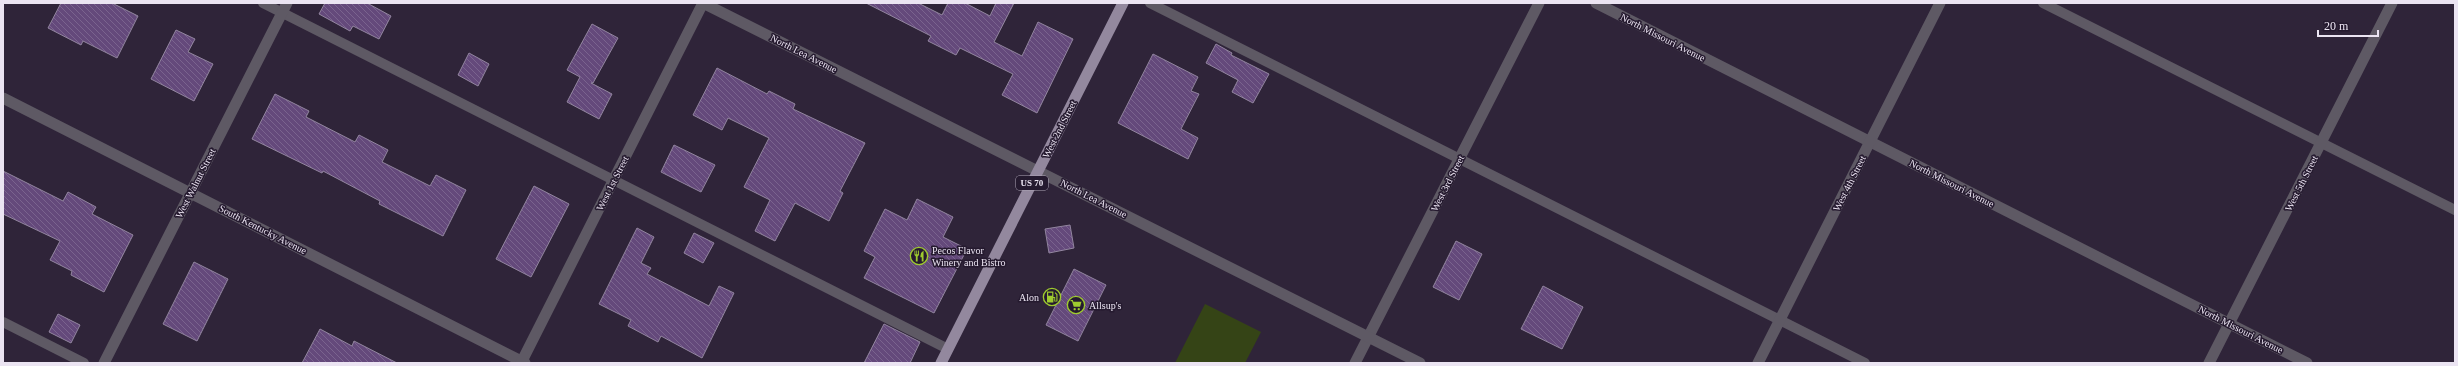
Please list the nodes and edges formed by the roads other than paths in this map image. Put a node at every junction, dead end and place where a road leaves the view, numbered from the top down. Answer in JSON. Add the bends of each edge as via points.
{"nodes":[{"id":1,"x":262,"y":3,"type":"edge"},
{"id":2,"x":703,"y":3,"type":"edge"},
{"id":3,"x":1123,"y":3,"type":"edge"},
{"id":4,"x":1150,"y":3,"type":"edge"},
{"id":5,"x":1539,"y":3,"type":"edge"},
{"id":6,"x":1596,"y":3,"type":"edge"},
{"id":7,"x":1940,"y":3,"type":"edge"},
{"id":8,"x":2043,"y":3,"type":"edge"},
{"id":9,"x":2392,"y":3,"type":"edge"},
{"id":10,"x":284,"y":8,"type":"edge"},
{"id":11,"x":3,"y":98,"type":"edge"},
{"id":12,"x":1870,"y":141,"type":"junction"},
{"id":13,"x":2321,"y":142,"type":"junction"},
{"id":14,"x":1460,"y":158,"type":"junction"},
{"id":15,"x":1038,"y":170,"type":"junction"},
{"id":16,"x":613,"y":182,"type":"junction"},
{"id":17,"x":190,"y":192,"type":"junction"},
{"id":18,"x":2455,"y":210,"type":"edge"},
{"id":19,"x":1780,"y":320,"type":"junction"},
{"id":20,"x":3,"y":322,"type":"edge"},
{"id":21,"x":2229,"y":324,"type":"junction"},
{"id":22,"x":1368,"y":337,"type":"junction"},
{"id":23,"x":948,"y":349,"type":"junction"},
{"id":24,"x":522,"y":362,"type":"edge"},
{"id":25,"x":84,"y":363,"type":"edge"},
{"id":26,"x":104,"y":363,"type":"edge"},
{"id":27,"x":941,"y":363,"type":"edge"},
{"id":28,"x":1355,"y":363,"type":"edge"},
{"id":29,"x":1420,"y":363,"type":"edge"},
{"id":30,"x":1758,"y":363,"type":"edge"},
{"id":31,"x":1866,"y":363,"type":"edge"},
{"id":32,"x":2209,"y":363,"type":"edge"},
{"id":33,"x":2307,"y":363,"type":"edge"}],
"edges":[{"from":1,"to":10,"type":"lane"},
{"from":2,"to":15,"type":"street","name":"North Lea Avenue"},
{"from":2,"to":16,"type":"street","name":"West 1st Street"},
{"from":3,"to":15,"type":"main road","name":"West 2nd Street","number":"US 70"},
{"from":4,"to":14,"type":"lane"},
{"from":5,"to":14,"type":"street","name":"West 3rd Street"},
{"from":6,"to":12,"type":"street","name":"North Missouri Avenue"},
{"from":7,"to":12,"type":"street","name":"West 4th Street"},
{"from":8,"to":13,"type":"lane"},
{"from":9,"to":13,"type":"street","name":"West 5th Street"},
{"from":10,"to":16,"type":"lane"},
{"from":10,"to":17,"type":"street","name":"West Walnut Street"},
{"from":11,"to":17,"type":"street","name":"South Kentucky Avenue"},
{"from":12,"to":19,"type":"street","name":"West 4th Street"},
{"from":12,"to":21,"type":"street","name":"North Missouri Avenue"},
{"from":13,"to":18,"type":"lane"},
{"from":13,"to":21,"type":"street","name":"West 5th Street"},
{"from":14,"to":19,"type":"lane"},
{"from":14,"to":22,"type":"street","name":"West 3rd Street"},
{"from":15,"to":22,"type":"street","name":"North Lea Avenue"},
{"from":15,"to":23,"type":"main road","name":"West 2nd Street","number":"US 70"},
{"from":16,"to":23,"type":"lane"},
{"from":16,"to":24,"type":"street","name":"West 1st Street"},
{"from":17,"to":24,"type":"street","name":"South Kentucky Avenue"},
{"from":17,"to":26,"type":"street","name":"West Walnut Street"},
{"from":19,"to":30,"type":"street","name":"West 4th Street"},
{"from":19,"to":31,"type":"lane"},
{"from":20,"to":25,"type":"lane"},
{"from":21,"to":32,"type":"street","name":"West 5th Street"},
{"from":21,"to":33,"type":"street","name":"North Missouri Avenue"},
{"from":22,"to":28,"type":"street","name":"West 3rd Street"},
{"from":22,"to":29,"type":"street","name":"North Lea Avenue"},
{"from":23,"to":27,"type":"main road","name":"West 2nd Street","number":"US 70"}]}
